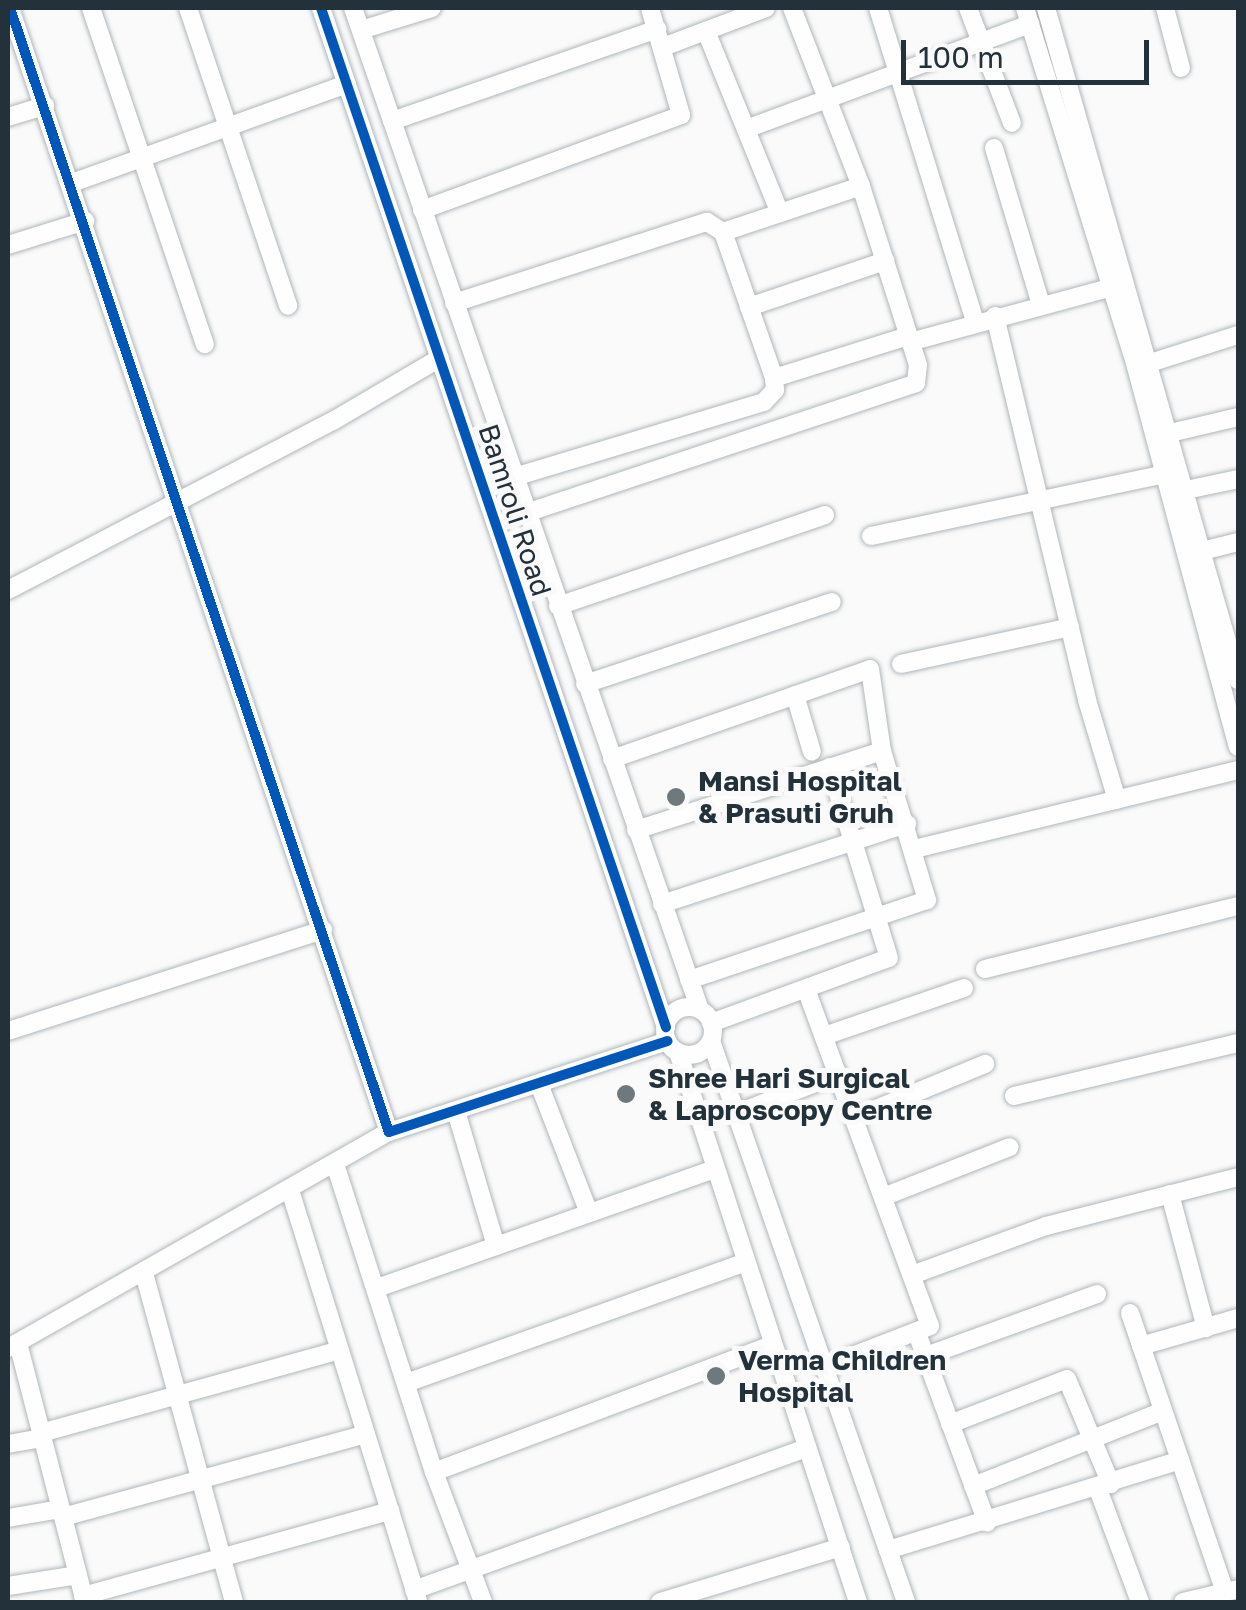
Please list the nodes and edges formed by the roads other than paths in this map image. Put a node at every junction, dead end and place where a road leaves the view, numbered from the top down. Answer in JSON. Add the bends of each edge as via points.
{"nodes":[{"id":1,"x":91,"y":8,"type":"edge"},
{"id":2,"x":188,"y":8,"type":"edge"},
{"id":3,"x":321,"y":8,"type":"edge"},
{"id":4,"x":353,"y":8,"type":"edge"},
{"id":5,"x":432,"y":8,"type":"edge"},
{"id":6,"x":650,"y":8,"type":"edge"},
{"id":7,"x":766,"y":8,"type":"edge"},
{"id":8,"x":792,"y":8,"type":"edge"},
{"id":9,"x":878,"y":8,"type":"edge"},
{"id":10,"x":968,"y":8,"type":"edge"},
{"id":11,"x":1046,"y":8,"type":"edge"},
{"id":12,"x":1166,"y":8,"type":"edge"},
{"id":13,"x":10,"y":14,"type":"edge"},
{"id":14,"x":1028,"y":16,"type":"edge"},
{"id":15,"x":361,"y":30,"type":"junction"},
{"id":16,"x":706,"y":31,"type":"junction"},
{"id":17,"x":660,"y":38,"type":"junction"},
{"id":18,"x":981,"y":42,"type":"junction"},
{"id":19,"x":1182,"y":68,"type":"dead end"},
{"id":20,"x":898,"y":72,"type":"junction"},
{"id":21,"x":347,"y":84,"type":"junction"},
{"id":22,"x":827,"y":99,"type":"junction"},
{"id":23,"x":45,"y":106,"type":"junction"},
{"id":24,"x":8,"y":116,"type":"edge"},
{"id":25,"x":392,"y":121,"type":"junction"},
{"id":26,"x":1012,"y":123,"type":"dead end"},
{"id":27,"x":228,"y":126,"type":"junction"},
{"id":28,"x":746,"y":129,"type":"junction"},
{"id":29,"x":994,"y":148,"type":"dead end"},
{"id":30,"x":142,"y":158,"type":"junction"},
{"id":31,"x":72,"y":183,"type":"junction"},
{"id":32,"x":861,"y":186,"type":"junction"},
{"id":33,"x":422,"y":210,"type":"junction"},
{"id":34,"x":780,"y":213,"type":"junction"},
{"id":35,"x":85,"y":221,"type":"junction"},
{"id":36,"x":723,"y":232,"type":"junction"},
{"id":37,"x":8,"y":245,"type":"edge"},
{"id":38,"x":884,"y":262,"type":"junction"},
{"id":39,"x":1112,"y":287,"type":"junction"},
{"id":40,"x":454,"y":303,"type":"junction"},
{"id":41,"x":1041,"y":305,"type":"junction"},
{"id":42,"x":288,"y":306,"type":"dead end"},
{"id":43,"x":749,"y":307,"type":"junction"},
{"id":44,"x":996,"y":316,"type":"junction"},
{"id":45,"x":975,"y":322,"type":"junction"},
{"id":46,"x":1238,"y":334,"type":"edge"},
{"id":47,"x":909,"y":339,"type":"junction"},
{"id":48,"x":205,"y":344,"type":"dead end"},
{"id":49,"x":440,"y":358,"type":"junction"},
{"id":50,"x":1150,"y":363,"type":"junction"},
{"id":51,"x":774,"y":378,"type":"junction"},
{"id":52,"x":1238,"y":417,"type":"edge"},
{"id":53,"x":1170,"y":433,"type":"junction"},
{"id":54,"x":1164,"y":474,"type":"junction"},
{"id":55,"x":514,"y":477,"type":"junction"},
{"id":56,"x":1238,"y":479,"type":"edge"},
{"id":57,"x":1186,"y":490,"type":"junction"},
{"id":58,"x":182,"y":502,"type":"junction"},
{"id":59,"x":1040,"y":502,"type":"junction"},
{"id":60,"x":526,"y":513,"type":"junction"},
{"id":61,"x":825,"y":516,"type":"dead end"},
{"id":62,"x":872,"y":536,"type":"dead end"},
{"id":63,"x":1238,"y":542,"type":"edge"},
{"id":64,"x":1202,"y":551,"type":"junction"},
{"id":65,"x":8,"y":590,"type":"edge"},
{"id":66,"x":832,"y":602,"type":"dead end"},
{"id":67,"x":558,"y":606,"type":"junction"},
{"id":68,"x":1070,"y":627,"type":"junction"},
{"id":69,"x":901,"y":664,"type":"dead end"},
{"id":70,"x":1238,"y":680,"type":"edge"},
{"id":71,"x":586,"y":684,"type":"junction"},
{"id":72,"x":796,"y":695,"type":"junction"},
{"id":73,"x":1238,"y":747,"type":"edge"},
{"id":74,"x":882,"y":751,"type":"junction"},
{"id":75,"x":812,"y":752,"type":"dead end"},
{"id":76,"x":612,"y":759,"type":"junction"},
{"id":77,"x":830,"y":768,"type":"junction"},
{"id":78,"x":1238,"y":770,"type":"edge"},
{"id":79,"x":1117,"y":800,"type":"junction"},
{"id":80,"x":907,"y":824,"type":"junction"},
{"id":81,"x":636,"y":830,"type":"junction"},
{"id":82,"x":854,"y":841,"type":"junction"},
{"id":83,"x":914,"y":849,"type":"junction"},
{"id":84,"x":662,"y":904,"type":"junction"},
{"id":85,"x":1238,"y":906,"type":"edge"},
{"id":86,"x":880,"y":916,"type":"junction"},
{"id":87,"x":324,"y":930,"type":"junction"},
{"id":88,"x":985,"y":970,"type":"dead end"},
{"id":89,"x":689,"y":980,"type":"junction"},
{"id":90,"x":964,"y":988,"type":"dead end"},
{"id":91,"x":806,"y":989,"type":"junction"},
{"id":92,"x":707,"y":1025,"type":"junction"},
{"id":93,"x":8,"y":1031,"type":"edge"},
{"id":94,"x":824,"y":1036,"type":"junction"},
{"id":95,"x":671,"y":1040,"type":"junction"},
{"id":96,"x":1238,"y":1043,"type":"edge"},
{"id":97,"x":985,"y":1064,"type":"dead end"},
{"id":98,"x":838,"y":1074,"type":"junction"},
{"id":99,"x":539,"y":1084,"type":"junction"},
{"id":100,"x":1014,"y":1096,"type":"dead end"},
{"id":101,"x":456,"y":1110,"type":"junction"},
{"id":102,"x":736,"y":1114,"type":"junction"},
{"id":103,"x":854,"y":1118,"type":"junction"},
{"id":104,"x":389,"y":1132,"type":"junction"},
{"id":105,"x":1010,"y":1147,"type":"dead end"},
{"id":106,"x":335,"y":1164,"type":"junction"},
{"id":107,"x":712,"y":1170,"type":"junction"},
{"id":108,"x":1238,"y":1177,"type":"edge"},
{"id":109,"x":290,"y":1190,"type":"junction"},
{"id":110,"x":1170,"y":1194,"type":"junction"},
{"id":111,"x":883,"y":1197,"type":"junction"},
{"id":112,"x":589,"y":1213,"type":"junction"},
{"id":113,"x":496,"y":1246,"type":"junction"},
{"id":114,"x":743,"y":1263,"type":"junction"},
{"id":115,"x":144,"y":1273,"type":"junction"},
{"id":116,"x":912,"y":1275,"type":"junction"},
{"id":117,"x":377,"y":1288,"type":"junction"},
{"id":118,"x":1096,"y":1294,"type":"dead end"},
{"id":119,"x":1130,"y":1313,"type":"dead end"},
{"id":120,"x":1238,"y":1318,"type":"edge"},
{"id":121,"x":1206,"y":1328,"type":"junction"},
{"id":122,"x":918,"y":1336,"type":"junction"},
{"id":123,"x":772,"y":1345,"type":"junction"},
{"id":124,"x":13,"y":1346,"type":"edge"},
{"id":125,"x":1141,"y":1346,"type":"junction"},
{"id":126,"x":340,"y":1350,"type":"junction"},
{"id":127,"x":926,"y":1356,"type":"junction"},
{"id":128,"x":824,"y":1367,"type":"junction"},
{"id":129,"x":409,"y":1382,"type":"junction"},
{"id":130,"x":178,"y":1395,"type":"junction"},
{"id":131,"x":1164,"y":1412,"type":"junction"},
{"id":132,"x":950,"y":1424,"type":"junction"},
{"id":133,"x":366,"y":1434,"type":"junction"},
{"id":134,"x":42,"y":1436,"type":"junction"},
{"id":135,"x":1094,"y":1439,"type":"junction"},
{"id":136,"x":8,"y":1444,"type":"edge"},
{"id":137,"x":807,"y":1448,"type":"junction"},
{"id":138,"x":1180,"y":1460,"type":"junction"},
{"id":139,"x":434,"y":1472,"type":"junction"},
{"id":140,"x":202,"y":1479,"type":"junction"},
{"id":141,"x":973,"y":1486,"type":"junction"},
{"id":142,"x":1104,"y":1486,"type":"junction"},
{"id":143,"x":390,"y":1511,"type":"junction"},
{"id":144,"x":62,"y":1513,"type":"junction"},
{"id":145,"x":8,"y":1518,"type":"edge"},
{"id":146,"x":986,"y":1523,"type":"junction"},
{"id":147,"x":841,"y":1547,"type":"junction"},
{"id":148,"x":888,"y":1550,"type":"junction"},
{"id":149,"x":222,"y":1558,"type":"junction"},
{"id":150,"x":474,"y":1573,"type":"junction"},
{"id":151,"x":78,"y":1574,"type":"junction"},
{"id":152,"x":8,"y":1586,"type":"edge"},
{"id":153,"x":1232,"y":1590,"type":"edge"},
{"id":154,"x":84,"y":1599,"type":"edge"},
{"id":155,"x":416,"y":1599,"type":"edge"},
{"id":156,"x":668,"y":1601,"type":"edge"},
{"id":157,"x":234,"y":1602,"type":"edge"},
{"id":158,"x":484,"y":1602,"type":"edge"},
{"id":159,"x":858,"y":1602,"type":"edge"},
{"id":160,"x":906,"y":1602,"type":"edge"},
{"id":161,"x":1140,"y":1602,"type":"edge"},
{"id":162,"x":1184,"y":1602,"type":"edge"}],
"edges":[{"from":1,"to":30,"type":"street"},
{"from":2,"to":27,"type":"street"},
{"from":3,"to":21,"type":"street","name":"Bamroli Road"},
{"from":4,"to":15,"type":"street"},
{"from":5,"to":15,"type":"street"},
{"from":6,"to":17,"type":"street"},
{"from":7,"to":16,"type":"street"},
{"from":8,"to":22,"type":"street"},
{"from":9,"to":20,"type":"street"},
{"from":10,"to":18,"type":"street"},
{"from":11,"to":50,"type":"street"},
{"from":12,"to":19,"type":"street"},
{"from":13,"to":23,"type":"street"},
{"from":14,"to":18,"type":"street"},
{"from":14,"to":39,"type":"street"},
{"from":15,"to":25,"type":"street"},
{"from":16,"to":17,"type":"street"},
{"from":16,"to":28,"type":"street"},
{"from":17,"to":25,"type":"street"},
{"from":17,"to":33,"type":"street","via":[[683,110],[676,119]]},
{"from":18,"to":20,"type":"street"},
{"from":18,"to":26,"type":"street"},
{"from":20,"to":22,"type":"street"},
{"from":20,"to":45,"type":"street"},
{"from":21,"to":27,"type":"street"},
{"from":21,"to":49,"type":"street","name":"Bamroli Road"},
{"from":22,"to":28,"type":"street"},
{"from":22,"to":32,"type":"street"},
{"from":23,"to":24,"type":"street"},
{"from":23,"to":31,"type":"street"},
{"from":25,"to":33,"type":"street"},
{"from":27,"to":30,"type":"street"},
{"from":27,"to":42,"type":"street"},
{"from":28,"to":34,"type":"street"},
{"from":29,"to":41,"type":"street"},
{"from":30,"to":31,"type":"street"},
{"from":30,"to":48,"type":"street"},
{"from":31,"to":35,"type":"street"},
{"from":32,"to":34,"type":"street"},
{"from":32,"to":38,"type":"street"},
{"from":33,"to":40,"type":"street"},
{"from":34,"to":36,"type":"street"},
{"from":35,"to":37,"type":"street"},
{"from":35,"to":58,"type":"street"},
{"from":36,"to":40,"type":"street","via":[[695,223]]},
{"from":36,"to":43,"type":"street"},
{"from":38,"to":43,"type":"street"},
{"from":38,"to":47,"type":"street"},
{"from":39,"to":41,"type":"street"},
{"from":39,"to":54,"type":"street"},
{"from":40,"to":55,"type":"street"},
{"from":41,"to":44,"type":"street"},
{"from":43,"to":51,"type":"street"},
{"from":44,"to":45,"type":"street"},
{"from":44,"to":59,"type":"street"},
{"from":45,"to":47,"type":"street"},
{"from":46,"to":50,"type":"street"},
{"from":47,"to":51,"type":"street"},
{"from":47,"to":60,"type":"street","via":[[919,374],[908,389]]},
{"from":49,"to":58,"type":"street"},
{"from":49,"to":95,"type":"street","name":"Bamroli Road"},
{"from":50,"to":53,"type":"street"},
{"from":51,"to":55,"type":"street","via":[[775,390],[764,402]]},
{"from":52,"to":53,"type":"street"},
{"from":53,"to":57,"type":"street"},
{"from":54,"to":59,"type":"street"},
{"from":54,"to":73,"type":"street"},
{"from":55,"to":60,"type":"street"},
{"from":56,"to":57,"type":"street"},
{"from":57,"to":64,"type":"street"},
{"from":58,"to":65,"type":"street"},
{"from":58,"to":87,"type":"street"},
{"from":59,"to":62,"type":"street"},
{"from":59,"to":68,"type":"street"},
{"from":60,"to":67,"type":"street"},
{"from":61,"to":67,"type":"street"},
{"from":63,"to":64,"type":"street"},
{"from":64,"to":70,"type":"street"},
{"from":66,"to":71,"type":"street"},
{"from":67,"to":71,"type":"street"},
{"from":68,"to":69,"type":"street"},
{"from":68,"to":79,"type":"street"},
{"from":71,"to":76,"type":"street"},
{"from":72,"to":74,"type":"street","via":[[870,669]]},
{"from":72,"to":75,"type":"street"},
{"from":72,"to":76,"type":"street"},
{"from":74,"to":77,"type":"street"},
{"from":74,"to":80,"type":"street"},
{"from":76,"to":81,"type":"street"},
{"from":77,"to":81,"type":"street"},
{"from":77,"to":82,"type":"street"},
{"from":78,"to":79,"type":"street"},
{"from":79,"to":83,"type":"street"},
{"from":80,"to":82,"type":"street"},
{"from":80,"to":83,"type":"street"},
{"from":81,"to":84,"type":"street"},
{"from":82,"to":84,"type":"street"},
{"from":82,"to":86,"type":"street"},
{"from":83,"to":86,"type":"street","via":[[927,900]]},
{"from":84,"to":89,"type":"street"},
{"from":85,"to":88,"type":"street"},
{"from":86,"to":89,"type":"street"},
{"from":86,"to":91,"type":"street","via":[[889,958]]},
{"from":87,"to":93,"type":"street"},
{"from":87,"to":104,"type":"street"},
{"from":89,"to":92,"type":"street"},
{"from":90,"to":94,"type":"street"},
{"from":91,"to":92,"type":"street"},
{"from":91,"to":94,"type":"street"},
{"from":92,"to":95,"type":"street","via":[[700,1053]]},
{"from":92,"to":95,"type":"street","via":[[680,1010]]},
{"from":92,"to":102,"type":"street"},
{"from":94,"to":98,"type":"street"},
{"from":95,"to":99,"type":"street"},
{"from":95,"to":107,"type":"street","name":"Bamroli Road"},
{"from":96,"to":100,"type":"street"},
{"from":97,"to":103,"type":"street"},
{"from":98,"to":102,"type":"street"},
{"from":98,"to":103,"type":"street"},
{"from":99,"to":101,"type":"street"},
{"from":99,"to":112,"type":"street"},
{"from":101,"to":104,"type":"street"},
{"from":101,"to":113,"type":"street"},
{"from":102,"to":128,"type":"street"},
{"from":103,"to":111,"type":"street"},
{"from":104,"to":106,"type":"street"},
{"from":105,"to":111,"type":"street"},
{"from":106,"to":109,"type":"street"},
{"from":106,"to":117,"type":"street"},
{"from":107,"to":112,"type":"street"},
{"from":107,"to":114,"type":"street","name":"Bamroli Road"},
{"from":108,"to":110,"type":"street"},
{"from":109,"to":115,"type":"street"},
{"from":109,"to":126,"type":"street"},
{"from":110,"to":116,"type":"street","via":[[1036,1229]]},
{"from":110,"to":121,"type":"street"},
{"from":111,"to":116,"type":"street"},
{"from":112,"to":113,"type":"street"},
{"from":113,"to":117,"type":"street"},
{"from":114,"to":123,"type":"street","name":"Bamroli Road"},
{"from":114,"to":129,"type":"street"},
{"from":115,"to":124,"type":"street"},
{"from":115,"to":130,"type":"street"},
{"from":116,"to":122,"type":"street","via":[[930,1326]]},
{"from":117,"to":129,"type":"street"},
{"from":118,"to":127,"type":"street"},
{"from":119,"to":125,"type":"street"},
{"from":120,"to":121,"type":"street"},
{"from":121,"to":125,"type":"street"},
{"from":122,"to":127,"type":"street"},
{"from":122,"to":128,"type":"street"},
{"from":123,"to":137,"type":"street","name":"Bamroli Road"},
{"from":123,"to":139,"type":"street"},
{"from":124,"to":134,"type":"street"},
{"from":125,"to":131,"type":"street"},
{"from":126,"to":130,"type":"street"},
{"from":126,"to":133,"type":"street"},
{"from":127,"to":132,"type":"street"},
{"from":128,"to":148,"type":"street"},
{"from":129,"to":139,"type":"street"},
{"from":130,"to":134,"type":"street"},
{"from":130,"to":140,"type":"street"},
{"from":131,"to":135,"type":"street"},
{"from":131,"to":138,"type":"street"},
{"from":132,"to":135,"type":"street","via":[[1067,1379]]},
{"from":132,"to":141,"type":"street"},
{"from":133,"to":140,"type":"street"},
{"from":133,"to":143,"type":"street"},
{"from":134,"to":136,"type":"street"},
{"from":134,"to":144,"type":"street"},
{"from":135,"to":141,"type":"street"},
{"from":135,"to":142,"type":"street"},
{"from":137,"to":147,"type":"street","name":"Bamroli Road"},
{"from":137,"to":150,"type":"street"},
{"from":138,"to":142,"type":"street"},
{"from":138,"to":153,"type":"street"},
{"from":139,"to":150,"type":"street"},
{"from":140,"to":144,"type":"street"},
{"from":140,"to":149,"type":"street"},
{"from":141,"to":146,"type":"street"},
{"from":142,"to":146,"type":"street"},
{"from":142,"to":161,"type":"street"},
{"from":143,"to":149,"type":"street"},
{"from":143,"to":155,"type":"street"},
{"from":144,"to":145,"type":"street"},
{"from":144,"to":151,"type":"street"},
{"from":146,"to":148,"type":"street"},
{"from":147,"to":156,"type":"street"},
{"from":147,"to":159,"type":"street","name":"Bamroli Road"},
{"from":148,"to":160,"type":"street"},
{"from":149,"to":154,"type":"street"},
{"from":149,"to":157,"type":"street"},
{"from":150,"to":155,"type":"street"},
{"from":150,"to":158,"type":"street"},
{"from":151,"to":152,"type":"street"},
{"from":151,"to":154,"type":"street"},
{"from":153,"to":162,"type":"street"}]}
